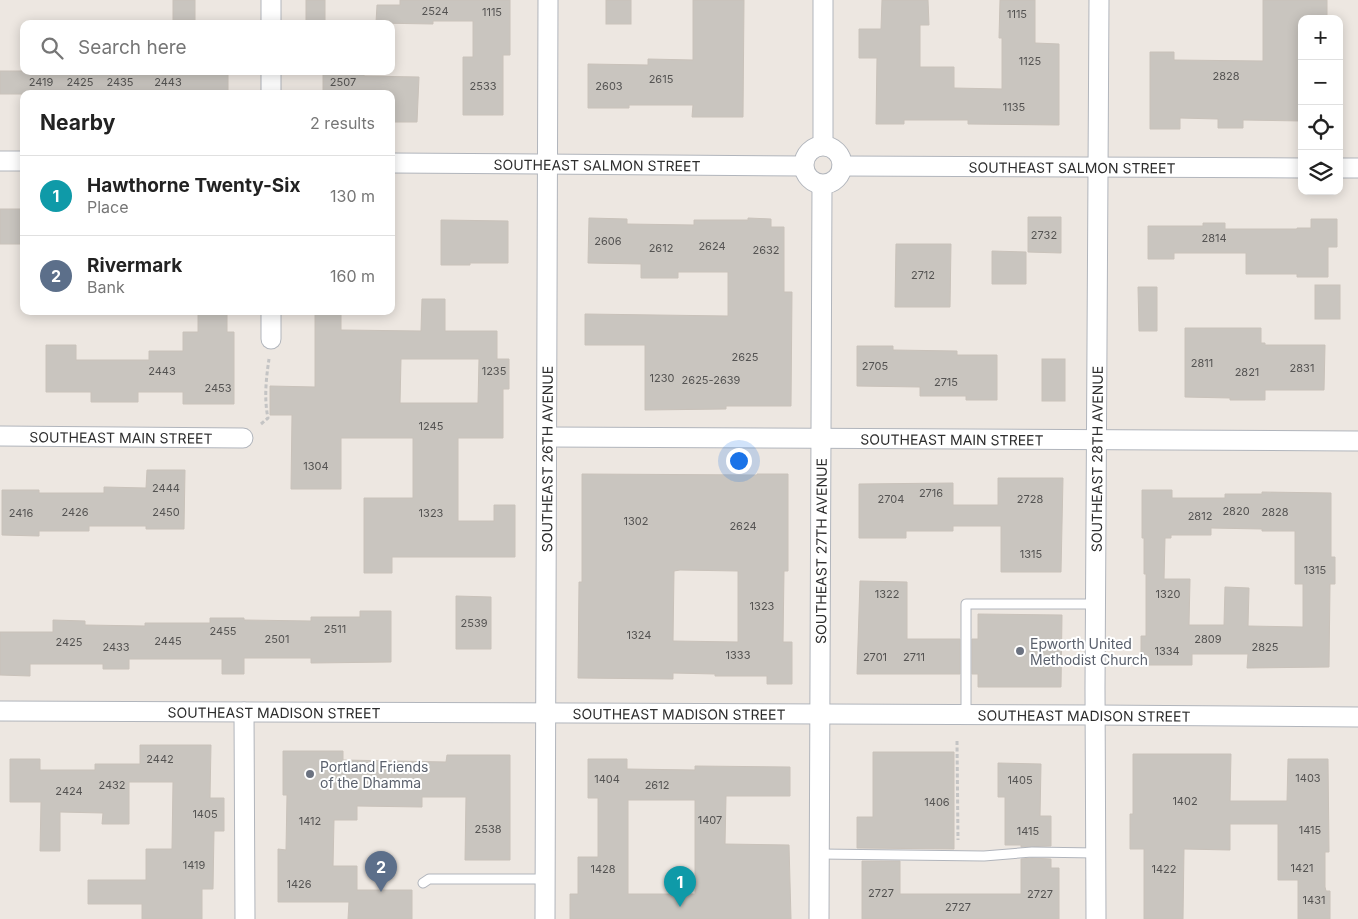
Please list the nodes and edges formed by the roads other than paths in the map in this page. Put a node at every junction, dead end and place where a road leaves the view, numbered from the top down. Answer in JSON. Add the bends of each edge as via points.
{"nodes":[{"id":1,"x":271,"y":0,"type":"edge"},
{"id":2,"x":548,"y":0,"type":"edge"},
{"id":3,"x":823,"y":0,"type":"edge"},
{"id":4,"x":1099,"y":0,"type":"edge"},
{"id":5,"x":271,"y":20,"type":"edge"},
{"id":6,"x":271,"y":75,"type":"edge"},
{"id":7,"x":271,"y":90,"type":"edge"},
{"id":8,"x":823,"y":145,"type":"junction"},
{"id":9,"x":0,"y":161,"type":"edge"},
{"id":10,"x":20,"y":161,"type":"edge"},
{"id":11,"x":395,"y":164,"type":"edge"},
{"id":12,"x":547,"y":164,"type":"junction"},
{"id":13,"x":803,"y":166,"type":"junction"},
{"id":14,"x":842,"y":166,"type":"junction"},
{"id":15,"x":1098,"y":167,"type":"junction"},
{"id":16,"x":1298,"y":168,"type":"edge"},
{"id":17,"x":1343,"y":168,"type":"edge"},
{"id":18,"x":1358,"y":168,"type":"edge"},
{"id":19,"x":822,"y":185,"type":"junction"},
{"id":20,"x":271,"y":315,"type":"edge"},
{"id":21,"x":271,"y":339,"type":"dead end"},
{"id":22,"x":0,"y":436,"type":"edge"},
{"id":23,"x":547,"y":437,"type":"junction"},
{"id":24,"x":243,"y":438,"type":"dead end"},
{"id":25,"x":821,"y":439,"type":"junction"},
{"id":26,"x":1096,"y":440,"type":"junction"},
{"id":27,"x":1358,"y":441,"type":"edge"},
{"id":28,"x":1096,"y":604,"type":"junction"},
{"id":29,"x":0,"y":711,"type":"edge"},
{"id":30,"x":244,"y":712,"type":"junction"},
{"id":31,"x":546,"y":713,"type":"junction"},
{"id":32,"x":821,"y":714,"type":"junction"},
{"id":33,"x":966,"y":715,"type":"junction"},
{"id":34,"x":1095,"y":715,"type":"junction"},
{"id":35,"x":1358,"y":717,"type":"edge"},
{"id":36,"x":1096,"y":853,"type":"junction"},
{"id":37,"x":820,"y":854,"type":"junction"},
{"id":38,"x":546,"y":879,"type":"junction"},
{"id":39,"x":423,"y":883,"type":"dead end"},
{"id":40,"x":245,"y":919,"type":"edge"},
{"id":41,"x":546,"y":919,"type":"edge"},
{"id":42,"x":819,"y":919,"type":"edge"},
{"id":43,"x":1096,"y":919,"type":"edge"}],
"edges":[{"from":1,"to":5,"type":"street"},
{"from":2,"to":12,"type":"street","name":"SOUTHEAST 26TH AVENUE"},
{"from":3,"to":8,"type":"street"},
{"from":4,"to":15,"type":"street","name":"SOUTHEAST 28TH AVENUE"},
{"from":6,"to":7,"type":"street"},
{"from":8,"to":13,"type":"street","via":[[806,154]]},
{"from":8,"to":14,"type":"street","via":[[835,149]]},
{"from":9,"to":10,"type":"street"},
{"from":11,"to":12,"type":"street","name":"SOUTHEAST SALMON STREET"},
{"from":12,"to":13,"type":"street","name":"SOUTHEAST SALMON STREET"},
{"from":12,"to":23,"type":"street","name":"SOUTHEAST 26TH AVENUE"},
{"from":13,"to":19,"type":"street","via":[[807,177]]},
{"from":14,"to":15,"type":"street","name":"SOUTHEAST SALMON STREET"},
{"from":14,"to":19,"type":"street","via":[[838,177]]},
{"from":15,"to":16,"type":"street","name":"SOUTHEAST SALMON STREET"},
{"from":15,"to":26,"type":"street","name":"SOUTHEAST 28TH AVENUE"},
{"from":17,"to":18,"type":"street"},
{"from":19,"to":25,"type":"street","name":"SOUTHEAST 27TH AVENUE"},
{"from":20,"to":21,"type":"street"},
{"from":22,"to":24,"type":"street","name":"SOUTHEAST MAIN STREET"},
{"from":23,"to":25,"type":"street","name":"SOUTHEAST MAIN STREET"},
{"from":23,"to":31,"type":"street","name":"SOUTHEAST 26TH AVENUE"},
{"from":25,"to":26,"type":"street","name":"SOUTHEAST MAIN STREET"},
{"from":25,"to":32,"type":"street","name":"SOUTHEAST 27TH AVENUE"},
{"from":26,"to":27,"type":"street","name":"SOUTHEAST MAIN STREET"},
{"from":26,"to":28,"type":"street","name":"SOUTHEAST 28TH AVENUE"},
{"from":28,"to":33,"type":"lane","via":[[966,604]]},
{"from":28,"to":34,"type":"street","name":"SOUTHEAST 28TH AVENUE"},
{"from":29,"to":30,"type":"street","name":"SOUTHEAST MADISON STREET"},
{"from":30,"to":31,"type":"street","name":"SOUTHEAST MADISON STREET"},
{"from":30,"to":40,"type":"street"},
{"from":31,"to":32,"type":"street","name":"SOUTHEAST MADISON STREET"},
{"from":31,"to":38,"type":"street","name":"SOUTHEAST 26TH AVENUE"},
{"from":32,"to":33,"type":"street","name":"SOUTHEAST MADISON STREET"},
{"from":32,"to":37,"type":"street","name":"SOUTHEAST 27TH AVENUE"},
{"from":33,"to":34,"type":"street","name":"SOUTHEAST MADISON STREET"},
{"from":34,"to":35,"type":"street","name":"SOUTHEAST MADISON STREET"},
{"from":34,"to":36,"type":"street","name":"SOUTHEAST 28TH AVENUE"},
{"from":36,"to":37,"type":"lane","via":[[1032,852],[984,856]]},
{"from":36,"to":43,"type":"street","name":"SOUTHEAST 28TH AVENUE"},
{"from":37,"to":42,"type":"street","name":"SOUTHEAST 27TH AVENUE"},
{"from":38,"to":39,"type":"lane","via":[[429,879]]},
{"from":38,"to":41,"type":"street","name":"SOUTHEAST 26TH AVENUE"}]}
